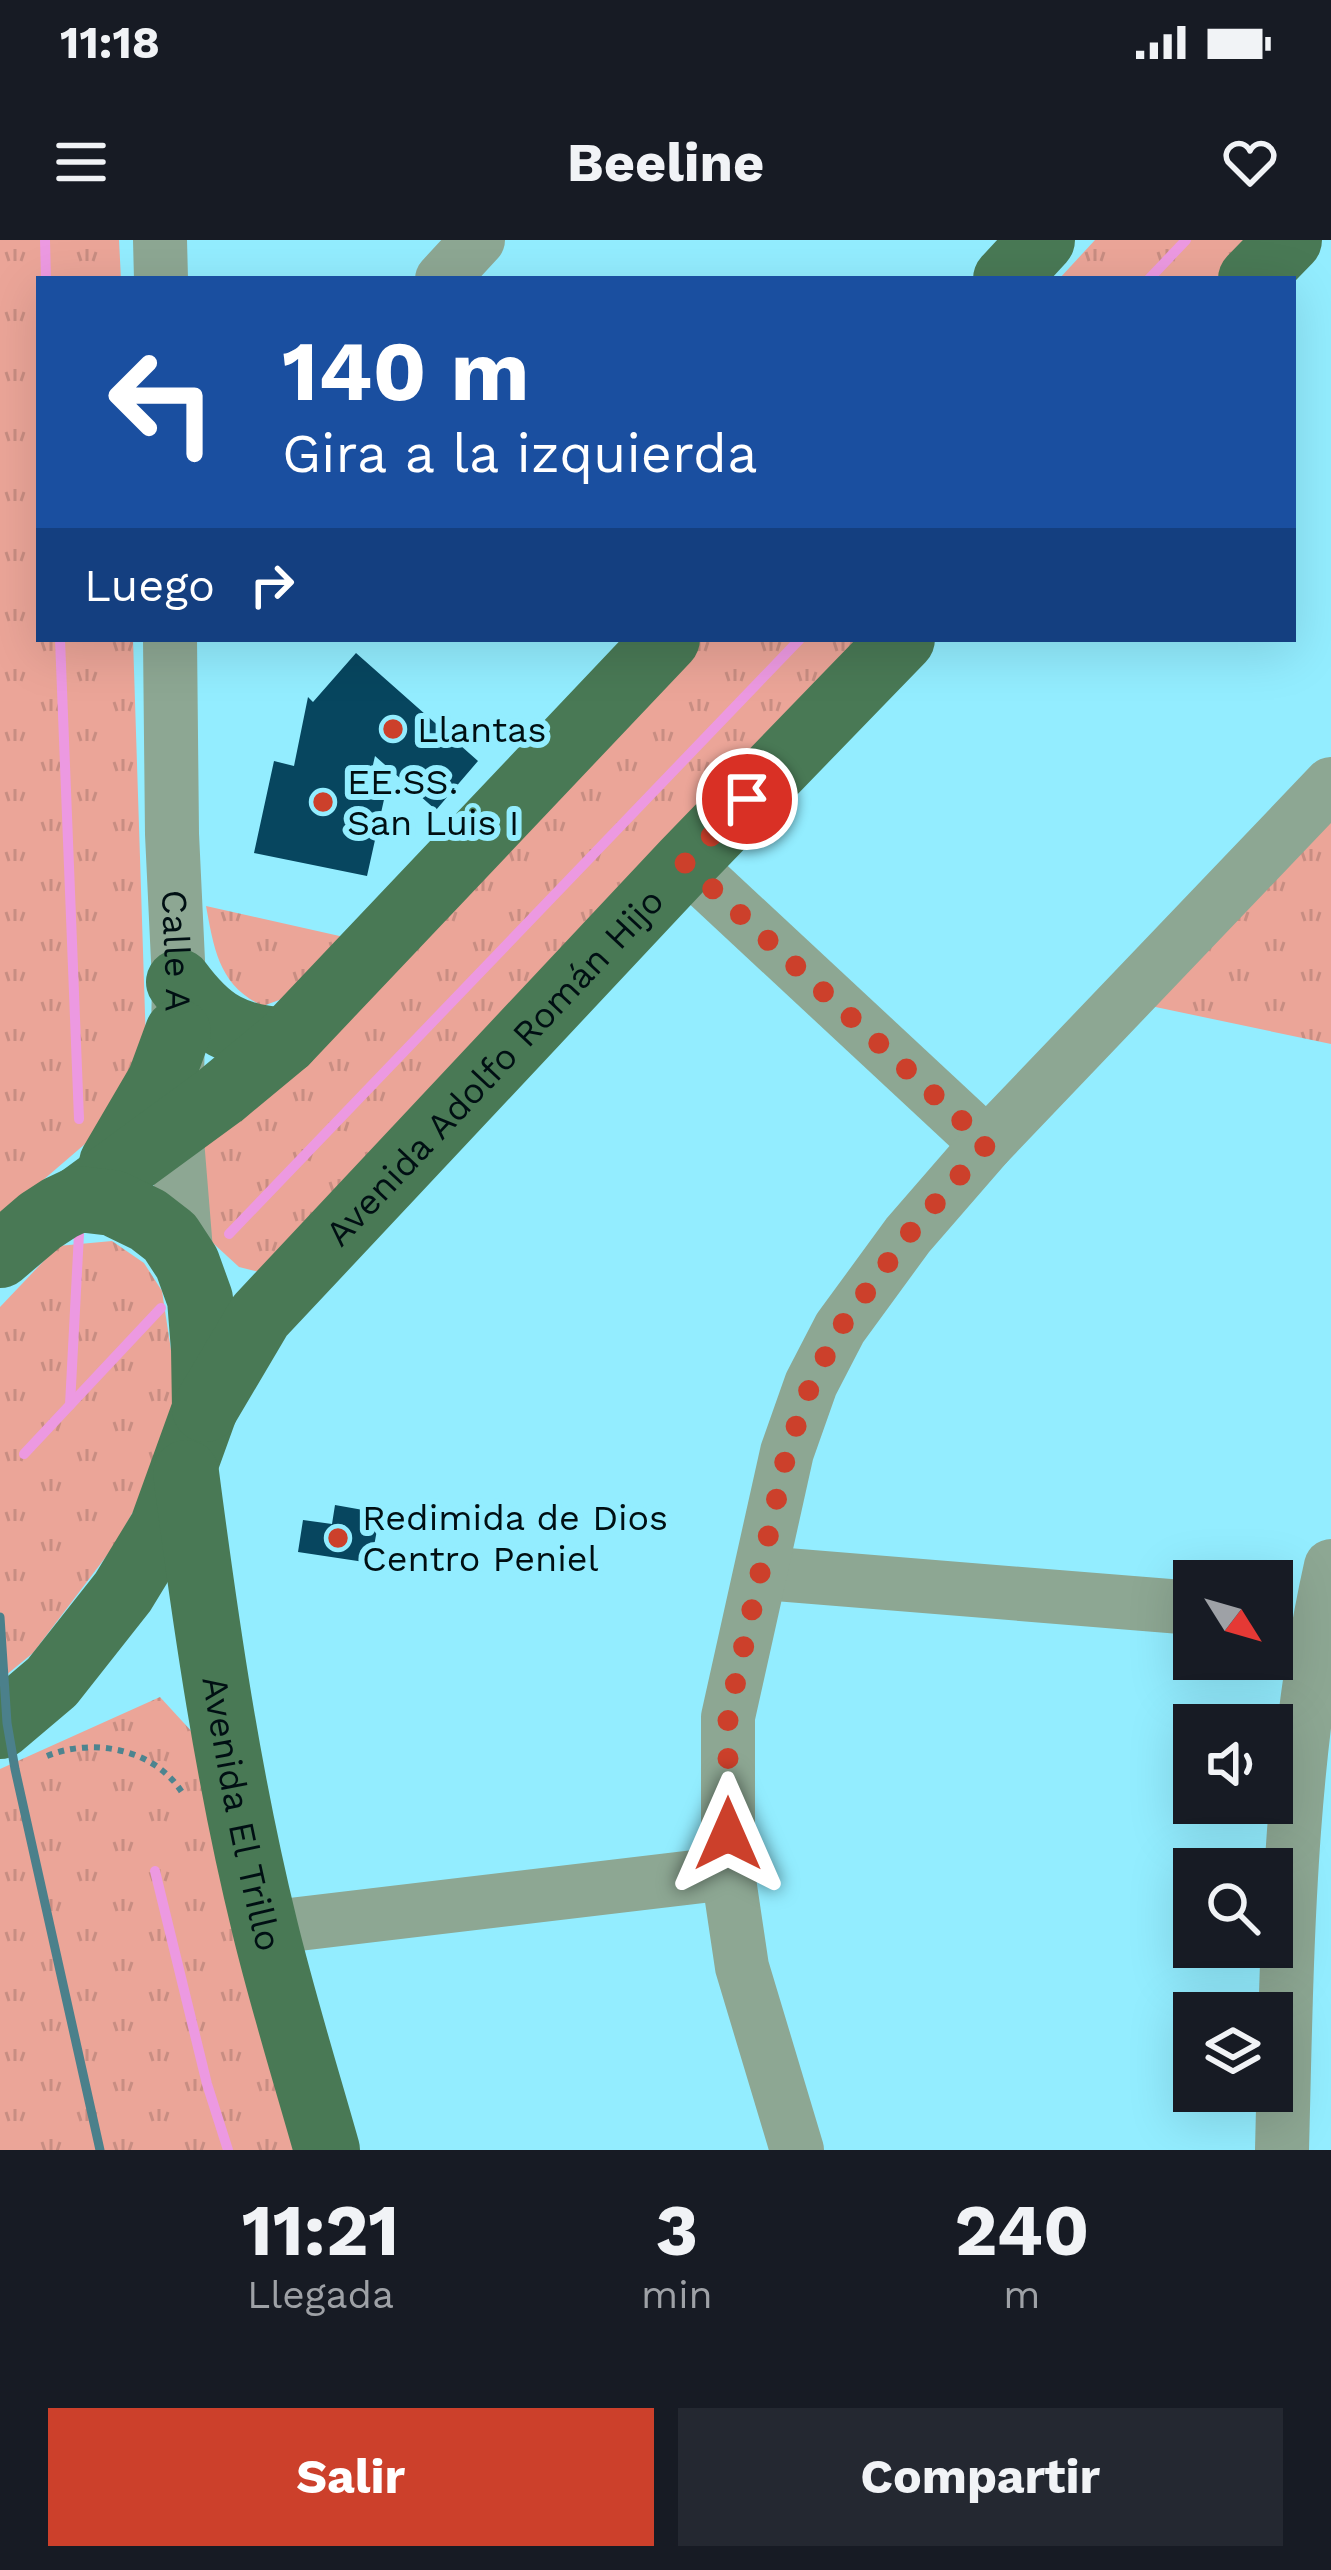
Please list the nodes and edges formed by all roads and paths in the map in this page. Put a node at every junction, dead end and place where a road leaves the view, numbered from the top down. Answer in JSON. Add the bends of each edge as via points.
{"nodes":[{"id":1,"x":160,"y":240,"type":"edge"},
{"id":2,"x":478,"y":240,"type":"edge"},
{"id":3,"x":1042,"y":240,"type":"edge"},
{"id":4,"x":1075,"y":240,"type":"edge"},
{"id":5,"x":1288,"y":240,"type":"edge"},
{"id":6,"x":161,"y":276,"type":"edge"},
{"id":7,"x":445,"y":276,"type":"edge"},
{"id":8,"x":1009,"y":276,"type":"edge"},
{"id":9,"x":1042,"y":276,"type":"edge"},
{"id":10,"x":1253,"y":276,"type":"edge"},
{"id":11,"x":170,"y":642,"type":"edge"},
{"id":12,"x":664,"y":642,"type":"edge"},
{"id":13,"x":899,"y":642,"type":"edge"},
{"id":14,"x":1331,"y":784,"type":"edge"},
{"id":15,"x":685,"y":863,"type":"junction"},
{"id":16,"x":178,"y":1007,"type":"junction"},
{"id":17,"x":286,"y":1041,"type":"junction"},
{"id":18,"x":176,"y":1128,"type":"junction"},
{"id":19,"x":987,"y":1144,"type":"junction"},
{"id":20,"x":89,"y":1191,"type":"junction"},
{"id":21,"x":0,"y":1255,"type":"edge"},
{"id":22,"x":187,"y":1263,"type":"junction"},
{"id":23,"x":195,"y":1439,"type":"junction"},
{"id":24,"x":1331,"y":1566,"type":"edge"},
{"id":25,"x":762,"y":1574,"type":"junction"},
{"id":26,"x":1173,"y":1606,"type":"edge"},
{"id":27,"x":1296,"y":1617,"type":"edge"},
{"id":28,"x":16,"y":1744,"type":"edge"},
{"id":29,"x":125,"y":1750,"type":"dead end"},
{"id":30,"x":728,"y":1873,"type":"junction"},
{"id":31,"x":1310,"y":1881,"type":"edge"},
{"id":32,"x":265,"y":1928,"type":"junction"},
{"id":33,"x":327,"y":2150,"type":"edge"},
{"id":34,"x":797,"y":2150,"type":"edge"},
{"id":35,"x":1282,"y":2150,"type":"edge"}],
"edges":[{"from":1,"to":6,"type":"street"},
{"from":2,"to":7,"type":"street"},
{"from":3,"to":8,"type":"main road"},
{"from":4,"to":9,"type":"main road"},
{"from":5,"to":10,"type":"main road"},
{"from":11,"to":16,"type":"street","name":"Calle A"},
{"from":12,"to":17,"type":"main road"},
{"from":13,"to":15,"type":"main road","name":"Avenida Adolfo Román Hijo"},
{"from":14,"to":19,"type":"street"},
{"from":15,"to":19,"type":"street"},
{"from":15,"to":23,"type":"main road","name":"Avenida Adolfo Román Hijo","via":[[260,1316]]},
{"from":16,"to":17,"type":"main road","via":[[198,1008],[254,1039]]},
{"from":16,"to":18,"type":"street","name":"Calle A"},
{"from":16,"to":20,"type":"main road","via":[[160,1081]]},
{"from":17,"to":18,"type":"main road"},
{"from":18,"to":20,"type":"main road"},
{"from":18,"to":22,"type":"street","name":"Calle A"},
{"from":19,"to":25,"type":"street","via":[[840,1328],[787,1452]]},
{"from":20,"to":21,"type":"main road"},
{"from":20,"to":22,"type":"main road","via":[[148,1220]]},
{"from":22,"to":23,"type":"main road","name":"Avenida El Trillo","via":[[204,1348]]},
{"from":23,"to":28,"type":"main road","via":[[162,1528]]},
{"from":23,"to":32,"type":"main road","name":"Avenida El Trillo","via":[[213,1667]]},
{"from":24,"to":27,"type":"street"},
{"from":25,"to":26,"type":"street"},
{"from":25,"to":30,"type":"street","via":[[728,1717]]},
{"from":27,"to":31,"type":"street"},
{"from":28,"to":29,"type":"path"},
{"from":30,"to":32,"type":"street"},
{"from":30,"to":34,"type":"street","via":[[742,1967]]},
{"from":31,"to":35,"type":"street"},
{"from":32,"to":33,"type":"main road","name":"Avenida El Trillo"}]}
